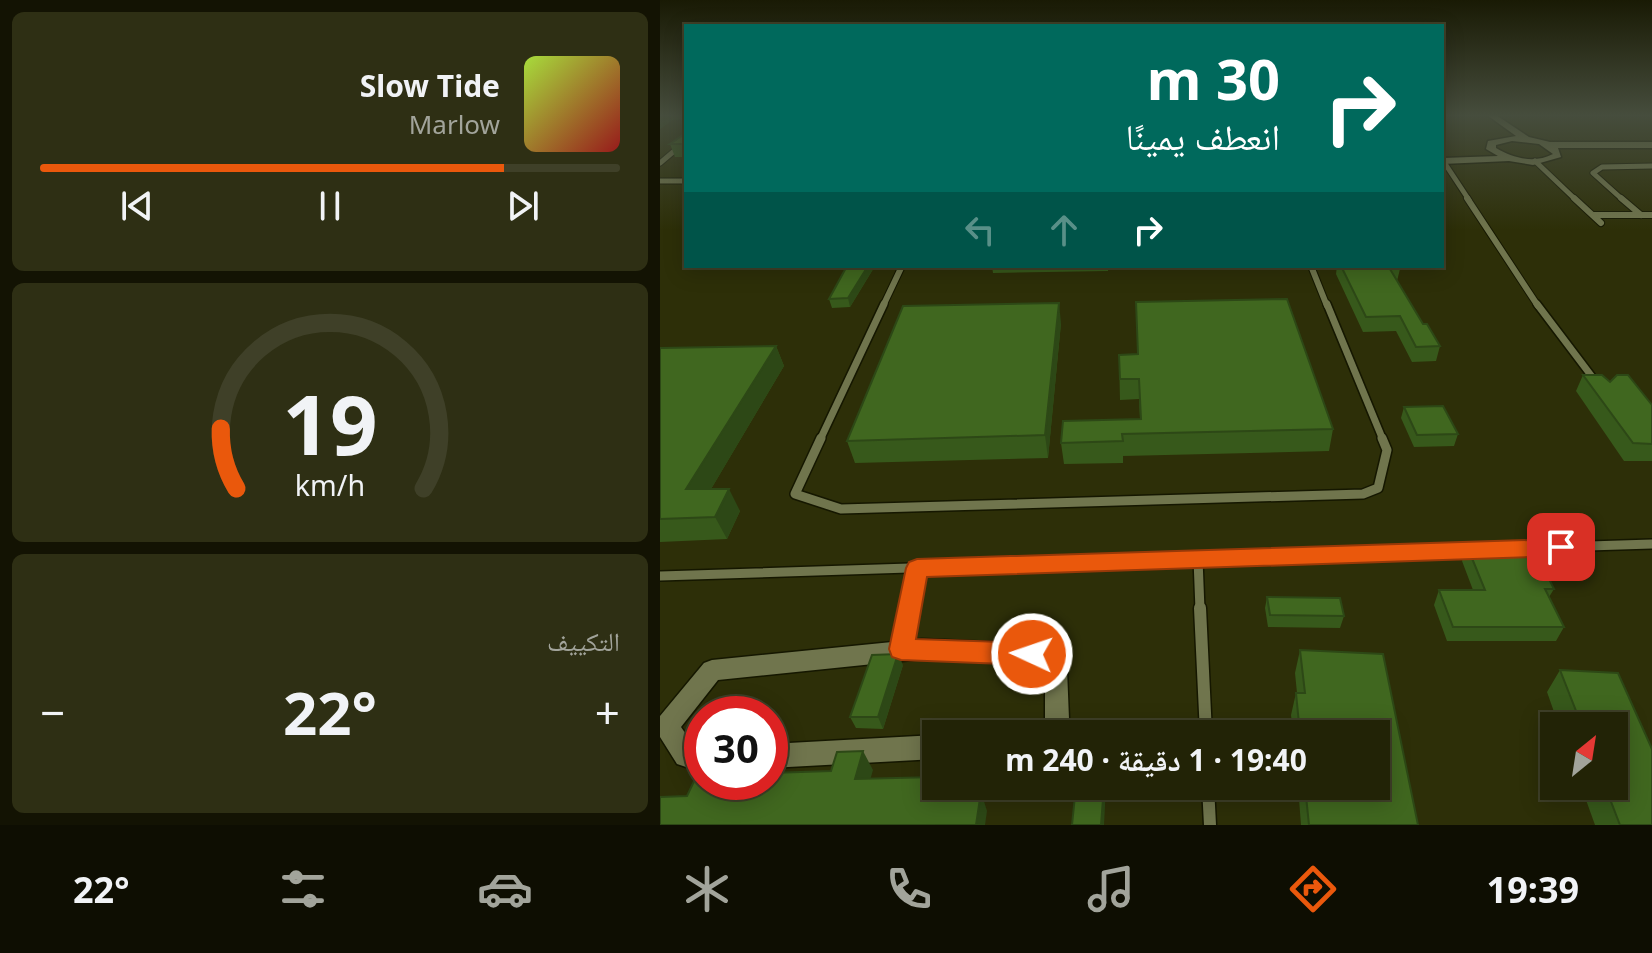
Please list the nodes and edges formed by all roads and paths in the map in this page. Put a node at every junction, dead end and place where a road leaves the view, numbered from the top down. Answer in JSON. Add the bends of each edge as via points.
{"nodes":[{"id":1,"x":1559,"y":153,"type":"edge"},
{"id":2,"x":1487,"y":154,"type":"edge"},
{"id":3,"x":1498,"y":154,"type":"edge"},
{"id":4,"x":1478,"y":159,"type":"junction"},
{"id":5,"x":1444,"y":160,"type":"edge"},
{"id":6,"x":1523,"y":160,"type":"junction"},
{"id":7,"x":1535,"y":161,"type":"junction"},
{"id":8,"x":1444,"y":163,"type":"edge"},
{"id":9,"x":1652,"y":166,"type":"edge"},
{"id":10,"x":660,"y":181,"type":"edge"},
{"id":11,"x":684,"y":181,"type":"edge"},
{"id":12,"x":1593,"y":215,"type":"junction"},
{"id":13,"x":1641,"y":215,"type":"junction"},
{"id":14,"x":1652,"y":215,"type":"edge"},
{"id":15,"x":1601,"y":223,"type":"dead end"},
{"id":16,"x":901,"y":268,"type":"edge"},
{"id":17,"x":1312,"y":268,"type":"edge"},
{"id":18,"x":1603,"y":392,"type":"edge"},
{"id":19,"x":1652,"y":544,"type":"edge"},
{"id":20,"x":1511,"y":549,"type":"edge"},
{"id":21,"x":1480,"y":550,"type":"edge"},
{"id":22,"x":1198,"y":559,"type":"junction"},
{"id":23,"x":917,"y":568,"type":"junction"},
{"id":24,"x":660,"y":576,"type":"edge"},
{"id":25,"x":901,"y":649,"type":"junction"},
{"id":26,"x":691,"y":696,"type":"edge"},
{"id":27,"x":684,"y":705,"type":"edge"},
{"id":28,"x":1057,"y":720,"type":"edge"},
{"id":29,"x":1205,"y":720,"type":"edge"},
{"id":30,"x":922,"y":748,"type":"edge"},
{"id":31,"x":684,"y":752,"type":"edge"},
{"id":32,"x":788,"y":755,"type":"edge"},
{"id":33,"x":1209,"y":800,"type":"edge"},
{"id":34,"x":1210,"y":825,"type":"edge"}],
"edges":[{"from":1,"to":7,"type":"street","via":[[1555,159]]},
{"from":2,"to":4,"type":"street"},
{"from":3,"to":6,"type":"street"},
{"from":4,"to":5,"type":"street"},
{"from":4,"to":6,"type":"street"},
{"from":6,"to":7,"type":"street"},
{"from":7,"to":12,"type":"lane"},
{"from":8,"to":18,"type":"lane","via":[[1549,322]]},
{"from":9,"to":13,"type":"lane","via":[[1602,167],[1593,173]]},
{"from":10,"to":11,"type":"lane"},
{"from":12,"to":13,"type":"lane"},
{"from":12,"to":15,"type":"lane"},
{"from":13,"to":14,"type":"lane"},
{"from":16,"to":17,"type":"lane","via":[[795,494],[841,509],[1306,497],[1363,494],[1378,488],[1387,450]]},
{"from":19,"to":20,"type":"lane"},
{"from":21,"to":22,"type":"lane"},
{"from":22,"to":23,"type":"lane"},
{"from":22,"to":29,"type":"lane"},
{"from":23,"to":24,"type":"lane"},
{"from":23,"to":25,"type":"lane"},
{"from":25,"to":26,"type":"street","via":[[712,670]]},
{"from":25,"to":28,"type":"street","via":[[1032,654],[1056,669]]},
{"from":27,"to":31,"type":"street","via":[[667,726]]},
{"from":30,"to":32,"type":"street"},
{"from":33,"to":34,"type":"lane"}]}
